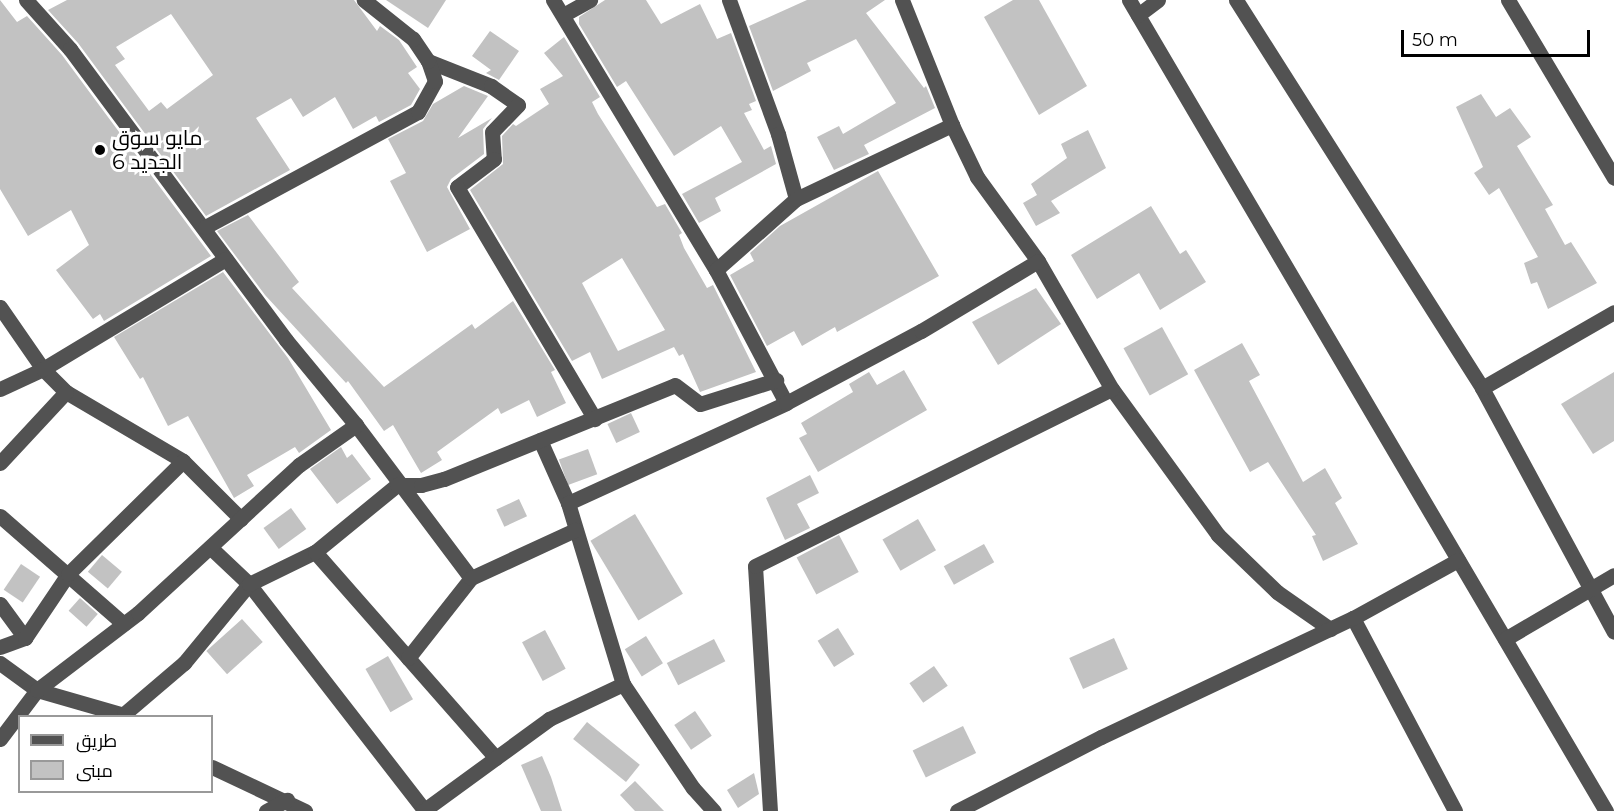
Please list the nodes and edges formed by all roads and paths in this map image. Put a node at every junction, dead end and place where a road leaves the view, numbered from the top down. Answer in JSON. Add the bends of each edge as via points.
{"nodes":[{"id":1,"x":26,"y":0,"type":"edge"},
{"id":2,"x":364,"y":0,"type":"edge"},
{"id":3,"x":553,"y":0,"type":"edge"},
{"id":4,"x":590,"y":0,"type":"edge"},
{"id":5,"x":729,"y":0,"type":"edge"},
{"id":6,"x":902,"y":0,"type":"edge"},
{"id":7,"x":1129,"y":0,"type":"edge"},
{"id":8,"x":1158,"y":0,"type":"edge"},
{"id":9,"x":1236,"y":0,"type":"edge"},
{"id":10,"x":1508,"y":0,"type":"edge"},
{"id":11,"x":563,"y":15,"type":"junction"},
{"id":12,"x":1138,"y":15,"type":"junction"},
{"id":13,"x":428,"y":61,"type":"junction"},
{"id":14,"x":952,"y":125,"type":"junction"},
{"id":15,"x":1614,"y":177,"type":"edge"},
{"id":16,"x":796,"y":199,"type":"junction"},
{"id":17,"x":205,"y":227,"type":"junction"},
{"id":18,"x":225,"y":259,"type":"junction"},
{"id":19,"x":1038,"y":261,"type":"junction"},
{"id":20,"x":716,"y":270,"type":"junction"},
{"id":21,"x":0,"y":307,"type":"edge"},
{"id":22,"x":1614,"y":312,"type":"edge"},
{"id":23,"x":43,"y":369,"type":"junction"},
{"id":24,"x":776,"y":380,"type":"junction"},
{"id":25,"x":1112,"y":388,"type":"junction"},
{"id":26,"x":1482,"y":388,"type":"junction"},
{"id":27,"x":0,"y":389,"type":"edge"},
{"id":28,"x":66,"y":393,"type":"junction"},
{"id":29,"x":786,"y":403,"type":"junction"},
{"id":30,"x":595,"y":419,"type":"junction"},
{"id":31,"x":356,"y":425,"type":"junction"},
{"id":32,"x":540,"y":440,"type":"junction"},
{"id":33,"x":183,"y":461,"type":"junction"},
{"id":34,"x":0,"y":463,"type":"edge"},
{"id":35,"x":397,"y":485,"type":"junction"},
{"id":36,"x":568,"y":503,"type":"junction"},
{"id":37,"x":0,"y":516,"type":"edge"},
{"id":38,"x":241,"y":519,"type":"junction"},
{"id":39,"x":574,"y":530,"type":"junction"},
{"id":40,"x":212,"y":549,"type":"junction"},
{"id":41,"x":315,"y":552,"type":"junction"},
{"id":42,"x":1458,"y":560,"type":"junction"},
{"id":43,"x":68,"y":574,"type":"junction"},
{"id":44,"x":1614,"y":575,"type":"edge"},
{"id":45,"x":471,"y":578,"type":"junction"},
{"id":46,"x":249,"y":584,"type":"junction"},
{"id":47,"x":1589,"y":590,"type":"junction"},
{"id":48,"x":0,"y":604,"type":"edge"},
{"id":49,"x":1353,"y":618,"type":"junction"},
{"id":50,"x":124,"y":624,"type":"junction"},
{"id":51,"x":1330,"y":629,"type":"junction"},
{"id":52,"x":1614,"y":632,"type":"edge"},
{"id":53,"x":25,"y":638,"type":"junction"},
{"id":54,"x":1505,"y":639,"type":"junction"},
{"id":55,"x":0,"y":647,"type":"edge"},
{"id":56,"x":408,"y":658,"type":"junction"},
{"id":57,"x":0,"y":663,"type":"edge"},
{"id":58,"x":623,"y":684,"type":"junction"},
{"id":59,"x":37,"y":690,"type":"junction"},
{"id":60,"x":18,"y":715,"type":"edge"},
{"id":61,"x":126,"y":715,"type":"edge"},
{"id":62,"x":18,"y":716,"type":"edge"},
{"id":63,"x":0,"y":740,"type":"edge"},
{"id":64,"x":496,"y":758,"type":"junction"},
{"id":65,"x":213,"y":767,"type":"edge"},
{"id":66,"x":287,"y":800,"type":"junction"},
{"id":67,"x":266,"y":811,"type":"edge"},
{"id":68,"x":305,"y":811,"type":"edge"},
{"id":69,"x":423,"y":811,"type":"edge"},
{"id":70,"x":714,"y":811,"type":"edge"},
{"id":71,"x":770,"y":811,"type":"edge"},
{"id":72,"x":957,"y":811,"type":"edge"},
{"id":73,"x":1455,"y":811,"type":"edge"},
{"id":74,"x":1606,"y":811,"type":"edge"}],
"edges":[{"from":1,"to":17,"type":"street","via":[[70,49]]},
{"from":2,"to":13,"type":"street","via":[[413,39]]},
{"from":3,"to":11,"type":"street"},
{"from":4,"to":11,"type":"street"},
{"from":5,"to":16,"type":"street","via":[[778,134]]},
{"from":6,"to":14,"type":"street"},
{"from":7,"to":12,"type":"street"},
{"from":8,"to":12,"type":"street"},
{"from":9,"to":26,"type":"street"},
{"from":10,"to":15,"type":"street"},
{"from":11,"to":20,"type":"street"},
{"from":12,"to":42,"type":"street"},
{"from":13,"to":17,"type":"street","via":[[435,81],[418,112]]},
{"from":13,"to":30,"type":"street","via":[[492,86],[518,105],[492,132],[494,159],[457,187]]},
{"from":14,"to":16,"type":"street"},
{"from":14,"to":19,"type":"street","via":[[977,177]]},
{"from":16,"to":20,"type":"street"},
{"from":17,"to":18,"type":"street"},
{"from":18,"to":23,"type":"street"},
{"from":18,"to":31,"type":"street"},
{"from":19,"to":25,"type":"street"},
{"from":19,"to":29,"type":"street","via":[[921,331]]},
{"from":20,"to":24,"type":"street"},
{"from":21,"to":23,"type":"street"},
{"from":22,"to":26,"type":"street"},
{"from":23,"to":27,"type":"street"},
{"from":23,"to":28,"type":"street"},
{"from":24,"to":29,"type":"street"},
{"from":24,"to":30,"type":"street","via":[[700,404],[675,385]]},
{"from":25,"to":51,"type":"street","via":[[1218,536],[1277,592]]},
{"from":25,"to":71,"type":"street","via":[[755,566]]},
{"from":26,"to":47,"type":"street"},
{"from":28,"to":33,"type":"street"},
{"from":28,"to":34,"type":"street"},
{"from":29,"to":36,"type":"street"},
{"from":30,"to":32,"type":"street"},
{"from":31,"to":35,"type":"street"},
{"from":31,"to":38,"type":"street","via":[[299,465]]},
{"from":32,"to":35,"type":"street","via":[[444,479],[421,485]]},
{"from":32,"to":36,"type":"street"},
{"from":33,"to":38,"type":"street"},
{"from":33,"to":43,"type":"street"},
{"from":35,"to":41,"type":"street"},
{"from":35,"to":45,"type":"street"},
{"from":36,"to":39,"type":"street"},
{"from":37,"to":43,"type":"street"},
{"from":38,"to":40,"type":"street"},
{"from":39,"to":45,"type":"street"},
{"from":39,"to":58,"type":"street"},
{"from":40,"to":46,"type":"street"},
{"from":40,"to":50,"type":"street"},
{"from":41,"to":46,"type":"street"},
{"from":41,"to":56,"type":"street"},
{"from":42,"to":49,"type":"street"},
{"from":42,"to":54,"type":"street"},
{"from":43,"to":50,"type":"street"},
{"from":43,"to":53,"type":"street"},
{"from":44,"to":47,"type":"street"},
{"from":45,"to":56,"type":"street"},
{"from":46,"to":61,"type":"street","via":[[184,663]]},
{"from":46,"to":69,"type":"street"},
{"from":47,"to":52,"type":"street"},
{"from":47,"to":54,"type":"street"},
{"from":48,"to":53,"type":"street"},
{"from":49,"to":51,"type":"street"},
{"from":49,"to":73,"type":"street"},
{"from":50,"to":59,"type":"street"},
{"from":51,"to":72,"type":"street","via":[[1112,731]]},
{"from":53,"to":55,"type":"street"},
{"from":54,"to":74,"type":"street"},
{"from":56,"to":64,"type":"street"},
{"from":57,"to":59,"type":"street"},
{"from":58,"to":64,"type":"street","via":[[549,719]]},
{"from":58,"to":70,"type":"street","via":[[693,788]]},
{"from":59,"to":60,"type":"street"},
{"from":59,"to":61,"type":"street"},
{"from":62,"to":63,"type":"street"},
{"from":64,"to":69,"type":"street"},
{"from":65,"to":66,"type":"street"},
{"from":66,"to":67,"type":"street"},
{"from":66,"to":68,"type":"street"}]}
